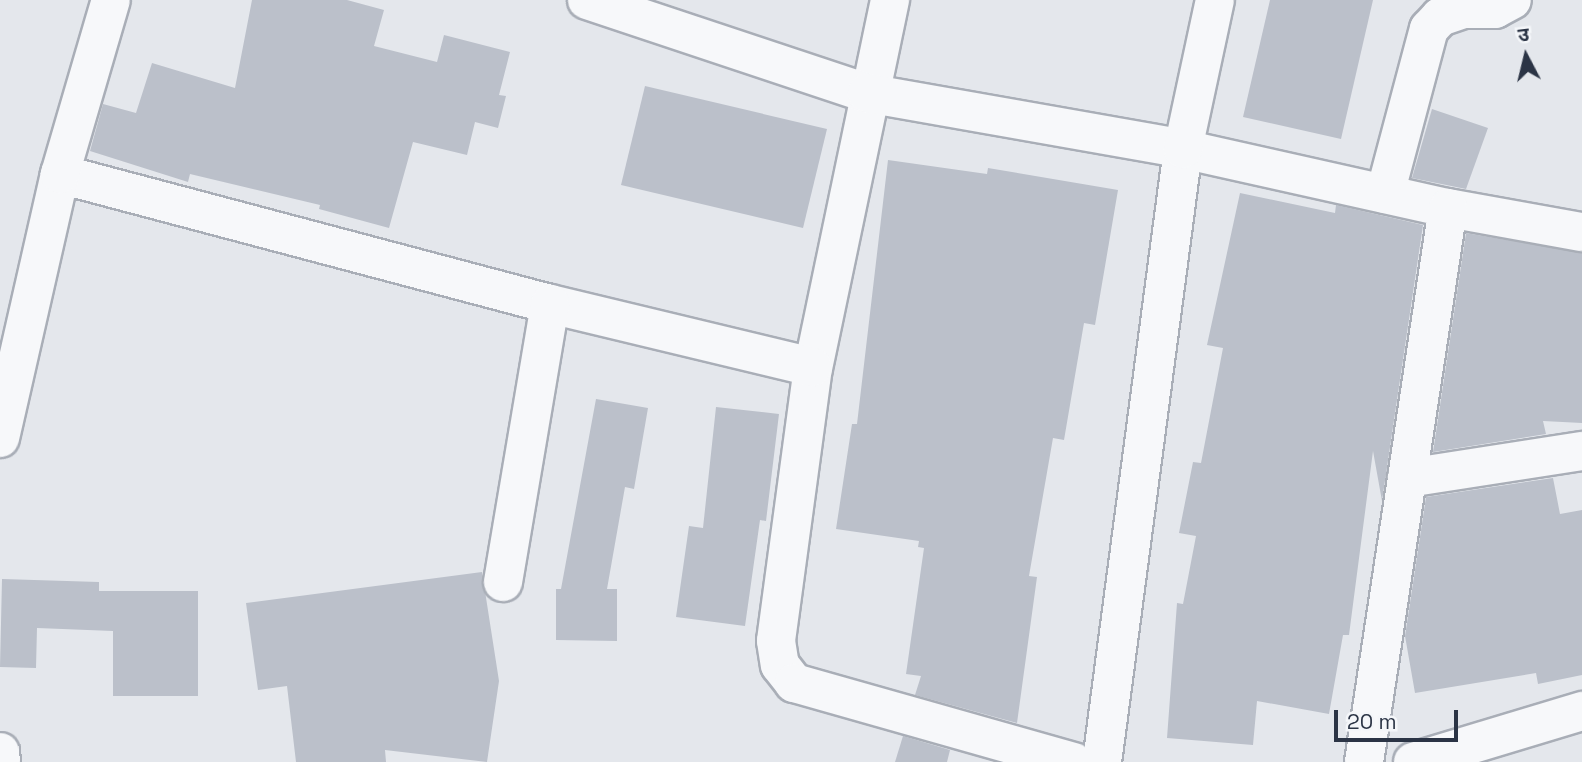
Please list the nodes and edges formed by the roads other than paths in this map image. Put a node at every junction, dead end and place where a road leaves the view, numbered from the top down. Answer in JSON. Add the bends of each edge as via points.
{"nodes":[{"id":1,"x":111,"y":0,"type":"edge"},
{"id":2,"x":587,"y":0,"type":"edge"},
{"id":3,"x":890,"y":0,"type":"edge"},
{"id":4,"x":1215,"y":0,"type":"edge"},
{"id":5,"x":1512,"y":0,"type":"edge"},
{"id":6,"x":867,"y":93,"type":"junction"},
{"id":7,"x":1182,"y":149,"type":"junction"},
{"id":8,"x":60,"y":174,"type":"junction"},
{"id":9,"x":1385,"y":194,"type":"junction"},
{"id":10,"x":1448,"y":208,"type":"junction"},
{"id":11,"x":1582,"y":232,"type":"edge"},
{"id":12,"x":550,"y":304,"type":"junction"},
{"id":13,"x":813,"y":367,"type":"junction"},
{"id":14,"x":0,"y":438,"type":"edge"},
{"id":15,"x":1582,"y":452,"type":"edge"},
{"id":16,"x":1407,"y":478,"type":"junction"},
{"id":17,"x":503,"y":582,"type":"dead end"},
{"id":18,"x":1582,"y":711,"type":"edge"},
{"id":19,"x":0,"y":752,"type":"edge"},
{"id":20,"x":1,"y":762,"type":"edge"},
{"id":21,"x":1074,"y":762,"type":"edge"},
{"id":22,"x":1101,"y":762,"type":"edge"},
{"id":23,"x":1364,"y":762,"type":"edge"},
{"id":24,"x":1413,"y":762,"type":"edge"}],
"edges":[{"from":1,"to":8,"type":"street"},
{"from":2,"to":6,"type":"street"},
{"from":3,"to":6,"type":"street"},
{"from":4,"to":7,"type":"street"},
{"from":5,"to":9,"type":"street","via":[[1496,9],[1463,9],[1440,17],[1429,29]]},
{"from":6,"to":7,"type":"street"},
{"from":6,"to":13,"type":"street"},
{"from":7,"to":9,"type":"street"},
{"from":7,"to":22,"type":"street"},
{"from":8,"to":12,"type":"street"},
{"from":8,"to":14,"type":"street"},
{"from":9,"to":10,"type":"street"},
{"from":10,"to":11,"type":"street"},
{"from":10,"to":16,"type":"street"},
{"from":12,"to":13,"type":"street"},
{"from":12,"to":17,"type":"street"},
{"from":13,"to":21,"type":"street","via":[[776,641],[780,665],[794,683]]},
{"from":15,"to":16,"type":"street"},
{"from":16,"to":23,"type":"street"},
{"from":18,"to":24,"type":"street"},
{"from":19,"to":20,"type":"street"}]}
